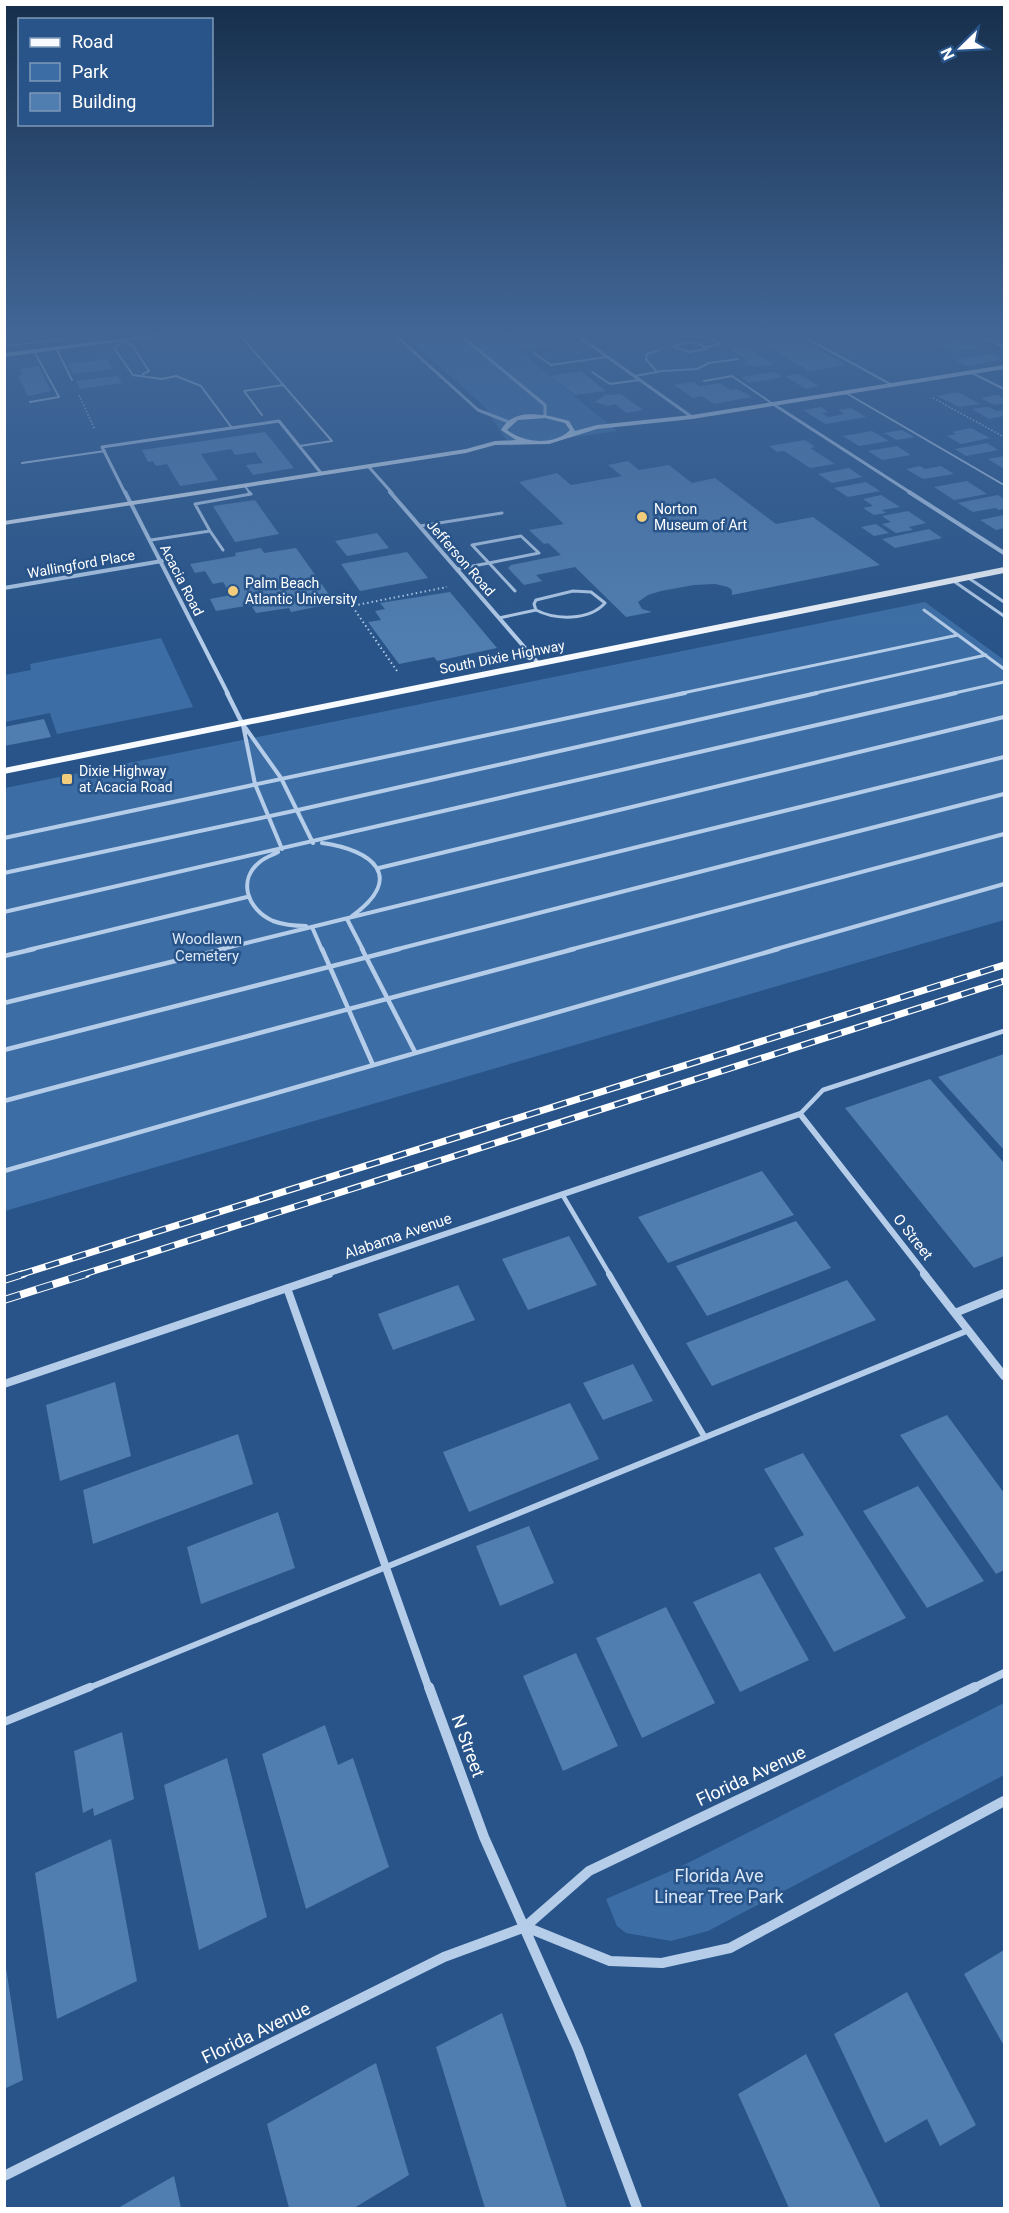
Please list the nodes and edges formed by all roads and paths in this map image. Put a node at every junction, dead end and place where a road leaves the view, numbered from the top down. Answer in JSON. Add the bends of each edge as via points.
{"nodes":[{"id":1,"x":99,"y":437,"type":"edge"},
{"id":2,"x":175,"y":437,"type":"edge"},
{"id":3,"x":293,"y":437,"type":"edge"},
{"id":4,"x":329,"y":437,"type":"edge"},
{"id":5,"x":497,"y":437,"type":"edge"},
{"id":6,"x":514,"y":437,"type":"edge"},
{"id":7,"x":561,"y":437,"type":"edge"},
{"id":8,"x":825,"y":437,"type":"edge"},
{"id":9,"x":923,"y":437,"type":"edge"},
{"id":10,"x":531,"y":441,"type":"junction"},
{"id":11,"x":495,"y":443,"type":"junction"},
{"id":12,"x":300,"y":446,"type":"junction"},
{"id":13,"x":104,"y":449,"type":"junction"},
{"id":14,"x":22,"y":464,"type":"dead end"},
{"id":15,"x":368,"y":466,"type":"junction"},
{"id":16,"x":321,"y":473,"type":"junction"},
{"id":17,"x":244,"y":485,"type":"junction"},
{"id":18,"x":1005,"y":485,"type":"edge"},
{"id":19,"x":132,"y":503,"type":"junction"},
{"id":20,"x":502,"y":513,"type":"dead end"},
{"id":21,"x":4,"y":523,"type":"edge"},
{"id":22,"x":420,"y":526,"type":"junction"},
{"id":23,"x":210,"y":531,"type":"junction"},
{"id":24,"x":151,"y":540,"type":"junction"},
{"id":25,"x":223,"y":550,"type":"dead end"},
{"id":26,"x":1005,"y":552,"type":"edge"},
{"id":27,"x":162,"y":561,"type":"junction"},
{"id":28,"x":489,"y":563,"type":"junction"},
{"id":29,"x":457,"y":569,"type":"junction"},
{"id":30,"x":1005,"y":570,"type":"edge"},
{"id":31,"x":967,"y":577,"type":"junction"},
{"id":32,"x":952,"y":580,"type":"junction"},
{"id":33,"x":449,"y":587,"type":"dead end"},
{"id":34,"x":4,"y":588,"type":"edge"},
{"id":35,"x":515,"y":591,"type":"dead end"},
{"id":36,"x":1005,"y":602,"type":"edge"},
{"id":37,"x":537,"y":610,"type":"junction"},
{"id":38,"x":924,"y":610,"type":"dead end"},
{"id":39,"x":1005,"y":616,"type":"edge"},
{"id":40,"x":499,"y":618,"type":"junction"},
{"id":41,"x":958,"y":634,"type":"junction"},
{"id":42,"x":986,"y":655,"type":"junction"},
{"id":43,"x":538,"y":663,"type":"junction"},
{"id":44,"x":1005,"y":669,"type":"edge"},
{"id":45,"x":397,"y":671,"type":"dead end"},
{"id":46,"x":1005,"y":682,"type":"edge"},
{"id":47,"x":1005,"y":717,"type":"edge"},
{"id":48,"x":242,"y":723,"type":"junction"},
{"id":49,"x":1005,"y":757,"type":"edge"},
{"id":50,"x":4,"y":771,"type":"edge"},
{"id":51,"x":280,"y":778,"type":"junction"},
{"id":52,"x":255,"y":784,"type":"junction"},
{"id":53,"x":1005,"y":794,"type":"edge"},
{"id":54,"x":298,"y":810,"type":"junction"},
{"id":55,"x":267,"y":816,"type":"junction"},
{"id":56,"x":1005,"y":834,"type":"edge"},
{"id":57,"x":4,"y":838,"type":"edge"},
{"id":58,"x":313,"y":843,"type":"junction"},
{"id":59,"x":282,"y":849,"type":"junction"},
{"id":60,"x":379,"y":868,"type":"junction"},
{"id":61,"x":4,"y":873,"type":"edge"},
{"id":62,"x":1005,"y":884,"type":"edge"},
{"id":63,"x":247,"y":897,"type":"junction"},
{"id":64,"x":4,"y":912,"type":"edge"},
{"id":65,"x":347,"y":919,"type":"junction"},
{"id":66,"x":312,"y":927,"type":"junction"},
{"id":67,"x":4,"y":956,"type":"edge"},
{"id":68,"x":368,"y":958,"type":"junction"},
{"id":69,"x":329,"y":967,"type":"junction"},
{"id":70,"x":389,"y":999,"type":"junction"},
{"id":71,"x":4,"y":1003,"type":"edge"},
{"id":72,"x":348,"y":1009,"type":"junction"},
{"id":73,"x":1005,"y":1031,"type":"edge"},
{"id":74,"x":4,"y":1050,"type":"edge"},
{"id":75,"x":415,"y":1052,"type":"junction"},
{"id":76,"x":373,"y":1065,"type":"junction"},
{"id":77,"x":4,"y":1101,"type":"edge"},
{"id":78,"x":800,"y":1114,"type":"junction"},
{"id":79,"x":4,"y":1171,"type":"edge"},
{"id":80,"x":561,"y":1194,"type":"junction"},
{"id":81,"x":287,"y":1288,"type":"junction"},
{"id":82,"x":1005,"y":1293,"type":"edge"},
{"id":83,"x":955,"y":1313,"type":"junction"},
{"id":84,"x":969,"y":1330,"type":"junction"},
{"id":85,"x":1005,"y":1376,"type":"edge"},
{"id":86,"x":4,"y":1384,"type":"edge"},
{"id":87,"x":704,"y":1436,"type":"junction"},
{"id":88,"x":386,"y":1568,"type":"junction"},
{"id":89,"x":1005,"y":1674,"type":"edge"},
{"id":90,"x":4,"y":1722,"type":"edge"},
{"id":91,"x":1005,"y":1801,"type":"edge"},
{"id":92,"x":525,"y":1927,"type":"junction"},
{"id":93,"x":4,"y":2176,"type":"edge"},
{"id":94,"x":637,"y":2208,"type":"edge"}],
"edges":[{"from":1,"to":13,"type":"path"},
{"from":2,"to":13,"type":"street"},
{"from":3,"to":12,"type":"street"},
{"from":4,"to":12,"type":"lane","via":[[332,441]]},
{"from":5,"to":11,"type":"street"},
{"from":6,"to":10,"type":"street"},
{"from":7,"to":10,"type":"street"},
{"from":8,"to":26,"type":"street"},
{"from":9,"to":18,"type":"lane"},
{"from":10,"to":11,"type":"street"},
{"from":11,"to":15,"type":"street"},
{"from":12,"to":16,"type":"street"},
{"from":13,"to":14,"type":"lane"},
{"from":13,"to":19,"type":"street","name":"Acacia Road"},
{"from":15,"to":16,"type":"street"},
{"from":15,"to":22,"type":"street","name":"Jefferson Road"},
{"from":16,"to":17,"type":"street"},
{"from":17,"to":19,"type":"street"},
{"from":17,"to":23,"type":"lane","via":[[251,494],[195,504]]},
{"from":19,"to":21,"type":"street"},
{"from":19,"to":24,"type":"street","name":"Acacia Road"},
{"from":20,"to":22,"type":"lane"},
{"from":22,"to":29,"type":"street","name":"Jefferson Road"},
{"from":23,"to":24,"type":"lane"},
{"from":23,"to":25,"type":"lane"},
{"from":24,"to":27,"type":"street","name":"Acacia Road"},
{"from":27,"to":34,"type":"street","name":"Wallingford Place"},
{"from":27,"to":48,"type":"street","name":"Acacia Road"},
{"from":28,"to":28,"type":"lane","via":[[509,559],[539,553],[521,536],[472,545]]},
{"from":28,"to":29,"type":"lane"},
{"from":28,"to":35,"type":"lane"},
{"from":29,"to":40,"type":"street","name":"Jefferson Road"},
{"from":30,"to":31,"type":"main road","name":"South Dixie Highway"},
{"from":31,"to":32,"type":"main road","name":"South Dixie Highway"},
{"from":31,"to":36,"type":"lane"},
{"from":32,"to":39,"type":"lane"},
{"from":32,"to":43,"type":"main road","name":"South Dixie Highway"},
{"from":33,"to":45,"type":"path","via":[[352,606]]},
{"from":37,"to":37,"type":"lane","via":[[560,617],[599,610],[605,603],[583,590],[537,600]]},
{"from":37,"to":40,"type":"lane"},
{"from":38,"to":41,"type":"lane"},
{"from":40,"to":43,"type":"street","name":"Jefferson Road"},
{"from":41,"to":42,"type":"lane"},
{"from":41,"to":51,"type":"lane"},
{"from":42,"to":44,"type":"lane"},
{"from":42,"to":54,"type":"lane"},
{"from":43,"to":48,"type":"main road","name":"South Dixie Highway"},
{"from":46,"to":58,"type":"lane"},
{"from":47,"to":60,"type":"lane"},
{"from":48,"to":50,"type":"main road","name":"South Dixie Highway"},
{"from":48,"to":51,"type":"lane"},
{"from":48,"to":52,"type":"lane"},
{"from":49,"to":65,"type":"lane"},
{"from":51,"to":52,"type":"lane"},
{"from":51,"to":54,"type":"lane"},
{"from":52,"to":55,"type":"lane"},
{"from":52,"to":57,"type":"lane"},
{"from":53,"to":68,"type":"lane"},
{"from":54,"to":55,"type":"lane"},
{"from":54,"to":58,"type":"lane"},
{"from":55,"to":59,"type":"lane"},
{"from":55,"to":61,"type":"lane"},
{"from":56,"to":70,"type":"lane"},
{"from":58,"to":59,"type":"lane"},
{"from":58,"to":60,"type":"lane","via":[[354,848]]},
{"from":59,"to":63,"type":"lane","via":[[260,862],[248,879]]},
{"from":59,"to":64,"type":"lane"},
{"from":60,"to":65,"type":"lane","via":[[382,882],[377,896],[366,909]]},
{"from":62,"to":75,"type":"lane"},
{"from":63,"to":66,"type":"lane","via":[[259,913],[282,924]]},
{"from":63,"to":67,"type":"lane"},
{"from":65,"to":66,"type":"lane"},
{"from":65,"to":68,"type":"lane"},
{"from":66,"to":69,"type":"lane"},
{"from":66,"to":71,"type":"lane"},
{"from":68,"to":69,"type":"lane"},
{"from":68,"to":70,"type":"lane"},
{"from":69,"to":72,"type":"lane"},
{"from":69,"to":74,"type":"lane"},
{"from":70,"to":72,"type":"lane"},
{"from":70,"to":75,"type":"lane"},
{"from":72,"to":76,"type":"lane"},
{"from":72,"to":77,"type":"lane"},
{"from":73,"to":78,"type":"lane","via":[[823,1090]]},
{"from":75,"to":76,"type":"lane"},
{"from":76,"to":79,"type":"lane"},
{"from":78,"to":80,"type":"street","name":"Alabama Avenue"},
{"from":78,"to":83,"type":"street","name":"O Street"},
{"from":80,"to":81,"type":"street","name":"Alabama Avenue"},
{"from":80,"to":87,"type":"lane"},
{"from":81,"to":86,"type":"street","name":"Alabama Avenue"},
{"from":81,"to":88,"type":"street","name":"N Street"},
{"from":82,"to":83,"type":"street"},
{"from":83,"to":84,"type":"street","name":"O Street"},
{"from":84,"to":85,"type":"street","name":"O Street"},
{"from":84,"to":87,"type":"lane"},
{"from":87,"to":88,"type":"lane"},
{"from":88,"to":90,"type":"lane"},
{"from":88,"to":92,"type":"street","name":"N Street","via":[[484,1837]]},
{"from":89,"to":92,"type":"street","name":"Florida Avenue","via":[[589,1871]]},
{"from":91,"to":92,"type":"street","via":[[730,1948],[662,1963],[610,1961]]},
{"from":92,"to":93,"type":"street","name":"Florida Avenue","via":[[444,1957]]},
{"from":92,"to":94,"type":"street","name":"N Street","via":[[578,2049]]}]}
